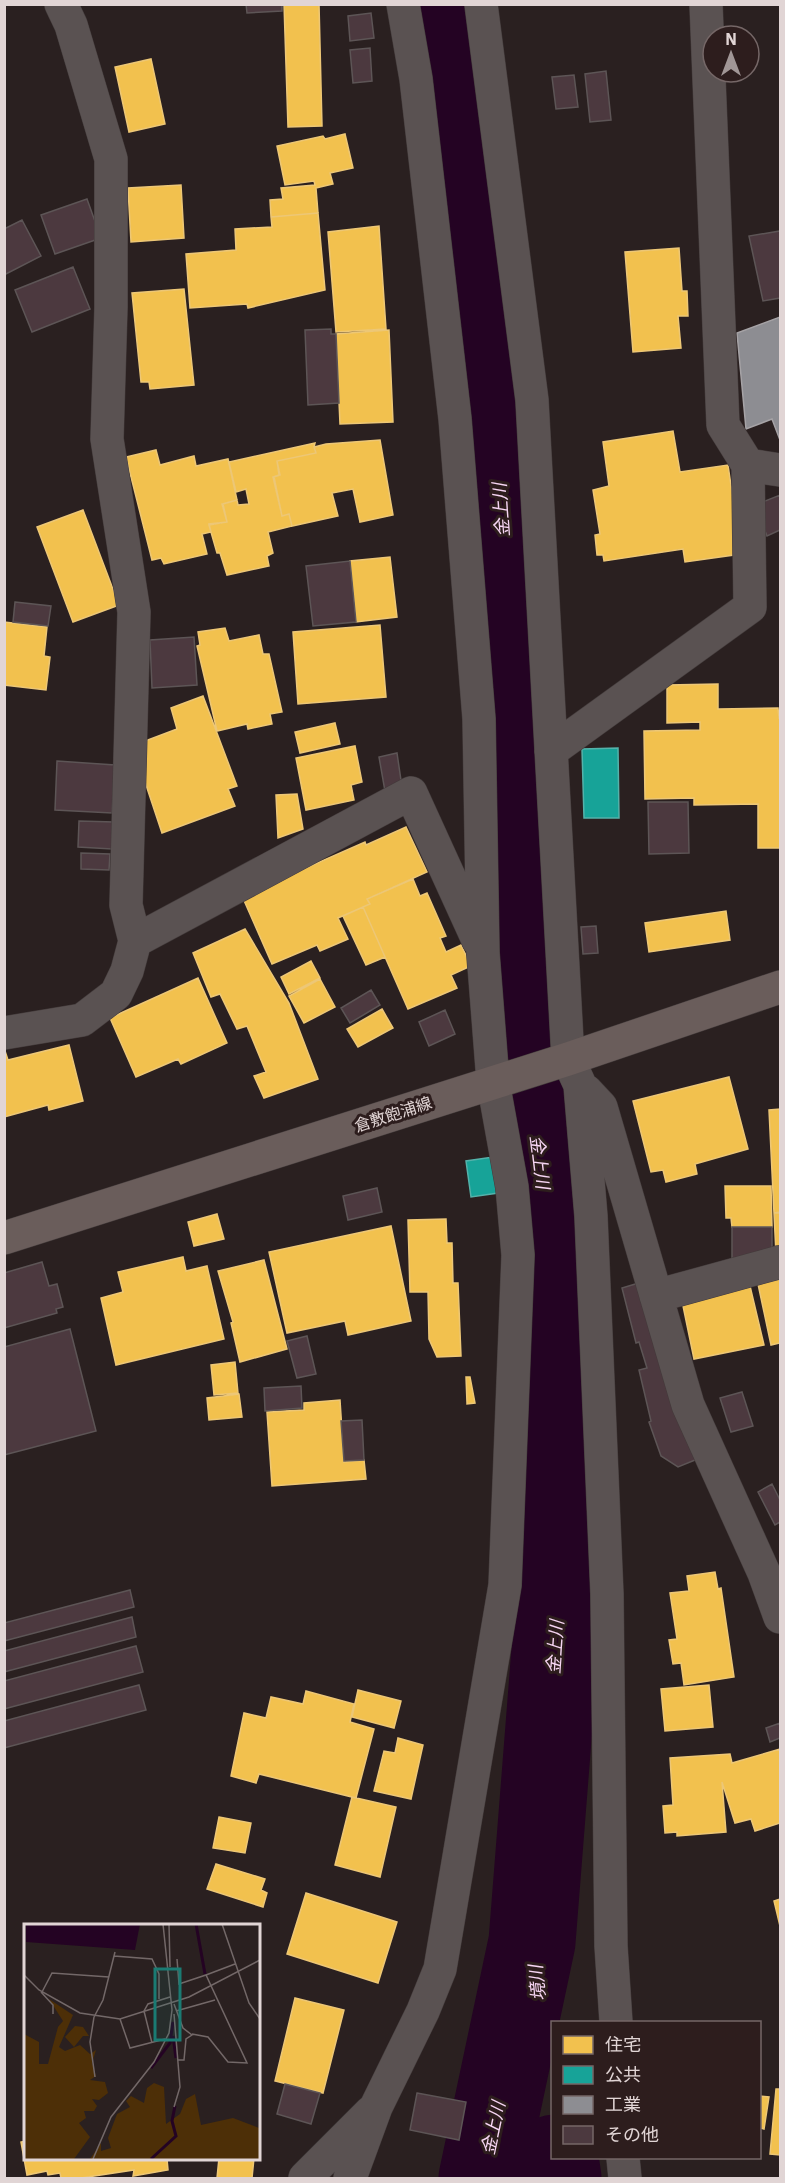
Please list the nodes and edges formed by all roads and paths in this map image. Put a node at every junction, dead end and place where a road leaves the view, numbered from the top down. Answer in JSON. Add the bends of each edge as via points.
{"nodes":[{"id":1,"x":61,"y":4,"type":"edge"},
{"id":2,"x":403,"y":4,"type":"edge"},
{"id":3,"x":481,"y":4,"type":"edge"},
{"id":4,"x":706,"y":4,"type":"edge"},
{"id":5,"x":748,"y":465,"type":"junction"},
{"id":6,"x":780,"y":470,"type":"edge"},
{"id":7,"x":551,"y":751,"type":"junction"},
{"id":8,"x":135,"y":941,"type":"junction"},
{"id":9,"x":483,"y":953,"type":"junction"},
{"id":10,"x":780,"y":987,"type":"edge"},
{"id":11,"x":4,"y":1033,"type":"edge"},
{"id":12,"x":574,"y":1072,"type":"junction"},
{"id":13,"x":492,"y":1082,"type":"junction"},
{"id":14,"x":4,"y":1238,"type":"edge"},
{"id":15,"x":780,"y":1262,"type":"edge"},
{"id":16,"x":656,"y":1296,"type":"junction"},
{"id":17,"x":780,"y":1617,"type":"edge"},
{"id":18,"x":616,"y":2021,"type":"edge"},
{"id":19,"x":376,"y":2107,"type":"junction"},
{"id":20,"x":623,"y":2159,"type":"edge"},
{"id":21,"x":304,"y":2178,"type":"edge"},
{"id":22,"x":350,"y":2178,"type":"edge"},
{"id":23,"x":624,"y":2178,"type":"edge"}],
"edges":[{"from":1,"to":8,"type":"street","via":[[71,25],[111,159],[107,439],[134,612],[126,905]]},
{"from":2,"to":9,"type":"street","via":[[416,79],[455,419],[478,719]]},
{"from":3,"to":7,"type":"street","via":[[532,400]]},
{"from":4,"to":5,"type":"street","via":[[723,425]]},
{"from":5,"to":6,"type":"street"},
{"from":5,"to":7,"type":"street","via":[[750,607]]},
{"from":7,"to":12,"type":"street"},
{"from":8,"to":9,"type":"street","via":[[411,793]]},
{"from":8,"to":11,"type":"street","via":[[116,994],[82,1020]]},
{"from":9,"to":13,"type":"street"},
{"from":10,"to":12,"type":"main road","name":"倉敷飽浦線"},
{"from":12,"to":13,"type":"main road","name":"倉敷飽浦線"},
{"from":12,"to":16,"type":"street","via":[[601,1107]]},
{"from":12,"to":18,"type":"street","via":[[591,1216],[607,1594],[611,1946]]},
{"from":13,"to":14,"type":"main road","name":"倉敷飽浦線"},
{"from":13,"to":19,"type":"street","via":[[512,1187],[518,1256],[505,1585],[440,1969]]},
{"from":15,"to":16,"type":"street"},
{"from":16,"to":17,"type":"street","via":[[688,1405]]},
{"from":19,"to":21,"type":"street"},
{"from":19,"to":22,"type":"street"},
{"from":20,"to":23,"type":"street"}]}
